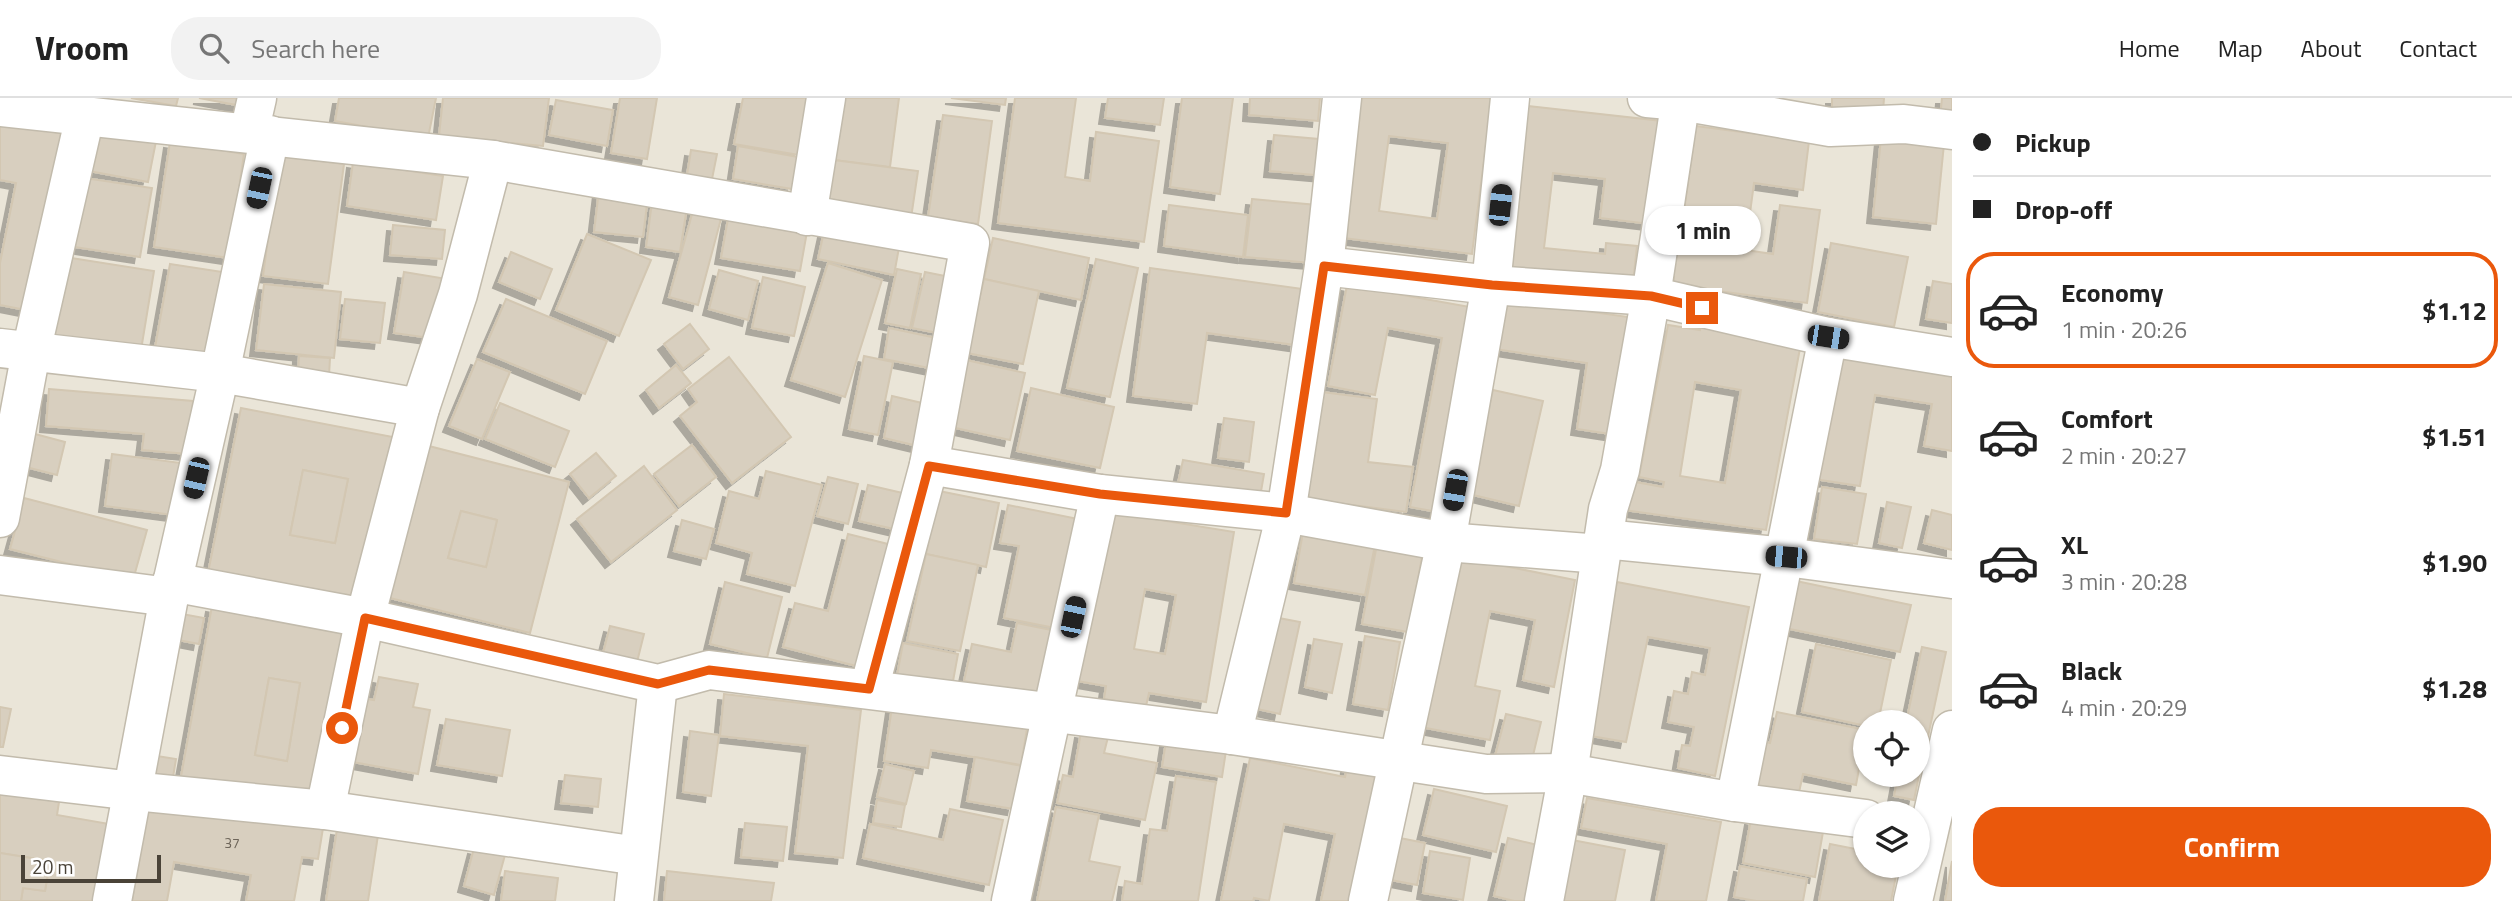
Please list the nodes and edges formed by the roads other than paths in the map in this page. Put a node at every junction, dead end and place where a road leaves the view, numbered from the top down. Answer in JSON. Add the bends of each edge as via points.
{"nodes":[{"id":1,"x":827,"y":98,"type":"edge"},
{"id":2,"x":1342,"y":98,"type":"edge"},
{"id":3,"x":1510,"y":98,"type":"edge"},
{"id":4,"x":1670,"y":99,"type":"edge"},
{"id":5,"x":0,"y":107,"type":"edge"},
{"id":6,"x":85,"y":116,"type":"junction"},
{"id":7,"x":259,"y":122,"type":"edge"},
{"id":8,"x":1952,"y":130,"type":"edge"},
{"id":9,"x":493,"y":160,"type":"junction"},
{"id":10,"x":807,"y":216,"type":"junction"},
{"id":11,"x":1324,"y":266,"type":"junction"},
{"id":12,"x":1492,"y":285,"type":"junction"},
{"id":13,"x":1651,"y":296,"type":"junction"},
{"id":14,"x":1828,"y":337,"type":"junction"},
{"id":15,"x":16,"y":350,"type":"edge"},
{"id":16,"x":1952,"y":357,"type":"edge"},
{"id":17,"x":220,"y":373,"type":"junction"},
{"id":18,"x":420,"y":408,"type":"junction"},
{"id":19,"x":929,"y":466,"type":"junction"},
{"id":20,"x":1100,"y":494,"type":"junction"},
{"id":21,"x":1286,"y":513,"type":"junction"},
{"id":22,"x":0,"y":518,"type":"edge"},
{"id":23,"x":1446,"y":542,"type":"junction"},
{"id":24,"x":1602,"y":547,"type":"junction"},
{"id":25,"x":1786,"y":557,"type":"junction"},
{"id":26,"x":0,"y":575,"type":"edge"},
{"id":27,"x":1952,"y":579,"type":"edge"},
{"id":28,"x":171,"y":590,"type":"junction"},
{"id":29,"x":365,"y":618,"type":"junction"},
{"id":30,"x":658,"y":684,"type":"junction"},
{"id":31,"x":869,"y":689,"type":"junction"},
{"id":32,"x":1052,"y":714,"type":"junction"},
{"id":33,"x":1952,"y":730,"type":"edge"},
{"id":34,"x":1232,"y":735,"type":"junction"},
{"id":35,"x":1397,"y":760,"type":"junction"},
{"id":36,"x":1568,"y":773,"type":"junction"},
{"id":37,"x":0,"y":775,"type":"edge"},
{"id":38,"x":133,"y":791,"type":"junction"},
{"id":39,"x":1735,"y":802,"type":"junction"},
{"id":40,"x":325,"y":810,"type":"junction"},
{"id":41,"x":1853,"y":817,"type":"edge"},
{"id":42,"x":1934,"y":819,"type":"edge"},
{"id":43,"x":638,"y":856,"type":"junction"},
{"id":44,"x":112,"y":901,"type":"edge"},
{"id":45,"x":634,"y":901,"type":"edge"},
{"id":46,"x":1011,"y":901,"type":"edge"},
{"id":47,"x":1368,"y":901,"type":"edge"},
{"id":48,"x":1544,"y":901,"type":"edge"},
{"id":49,"x":1913,"y":901,"type":"edge"}],
"edges":[{"from":1,"to":10,"type":"street"},
{"from":2,"to":11,"type":"street"},
{"from":3,"to":12,"type":"street"},
{"from":4,"to":8,"type":"street","via":[[1830,127],[1904,124]]},
{"from":4,"to":13,"type":"street"},
{"from":5,"to":6,"type":"street"},
{"from":6,"to":7,"type":"street"},
{"from":6,"to":15,"type":"street"},
{"from":7,"to":9,"type":"street"},
{"from":7,"to":17,"type":"street"},
{"from":9,"to":10,"type":"street"},
{"from":9,"to":18,"type":"street","via":[[458,294]]},
{"from":10,"to":19,"type":"street","via":[[970,243]]},
{"from":11,"to":12,"type":"street"},
{"from":11,"to":21,"type":"street"},
{"from":12,"to":13,"type":"street"},
{"from":12,"to":23,"type":"street"},
{"from":13,"to":14,"type":"street"},
{"from":13,"to":24,"type":"street"},
{"from":14,"to":16,"type":"street"},
{"from":14,"to":25,"type":"street"},
{"from":15,"to":17,"type":"street"},
{"from":15,"to":22,"type":"street"},
{"from":17,"to":18,"type":"street"},
{"from":17,"to":28,"type":"street"},
{"from":18,"to":29,"type":"street"},
{"from":19,"to":20,"type":"street"},
{"from":19,"to":31,"type":"street"},
{"from":20,"to":21,"type":"street"},
{"from":20,"to":32,"type":"street"},
{"from":21,"to":23,"type":"street"},
{"from":21,"to":34,"type":"street"},
{"from":23,"to":24,"type":"street"},
{"from":23,"to":35,"type":"street"},
{"from":24,"to":25,"type":"street"},
{"from":24,"to":36,"type":"street"},
{"from":25,"to":27,"type":"street"},
{"from":25,"to":39,"type":"street"},
{"from":26,"to":28,"type":"street"},
{"from":28,"to":29,"type":"street"},
{"from":28,"to":38,"type":"street"},
{"from":29,"to":30,"type":"street"},
{"from":29,"to":40,"type":"street"},
{"from":30,"to":31,"type":"street","via":[[709,670]]},
{"from":30,"to":43,"type":"street"},
{"from":31,"to":32,"type":"street"},
{"from":32,"to":34,"type":"street"},
{"from":32,"to":46,"type":"street"},
{"from":33,"to":42,"type":"street"},
{"from":34,"to":35,"type":"street"},
{"from":35,"to":36,"type":"street","via":[[1486,774]]},
{"from":35,"to":47,"type":"street"},
{"from":36,"to":39,"type":"street"},
{"from":36,"to":48,"type":"street"},
{"from":37,"to":38,"type":"street"},
{"from":38,"to":40,"type":"street"},
{"from":38,"to":44,"type":"street"},
{"from":39,"to":41,"type":"street"},
{"from":40,"to":43,"type":"street"},
{"from":42,"to":49,"type":"street"},
{"from":43,"to":45,"type":"street"}]}
